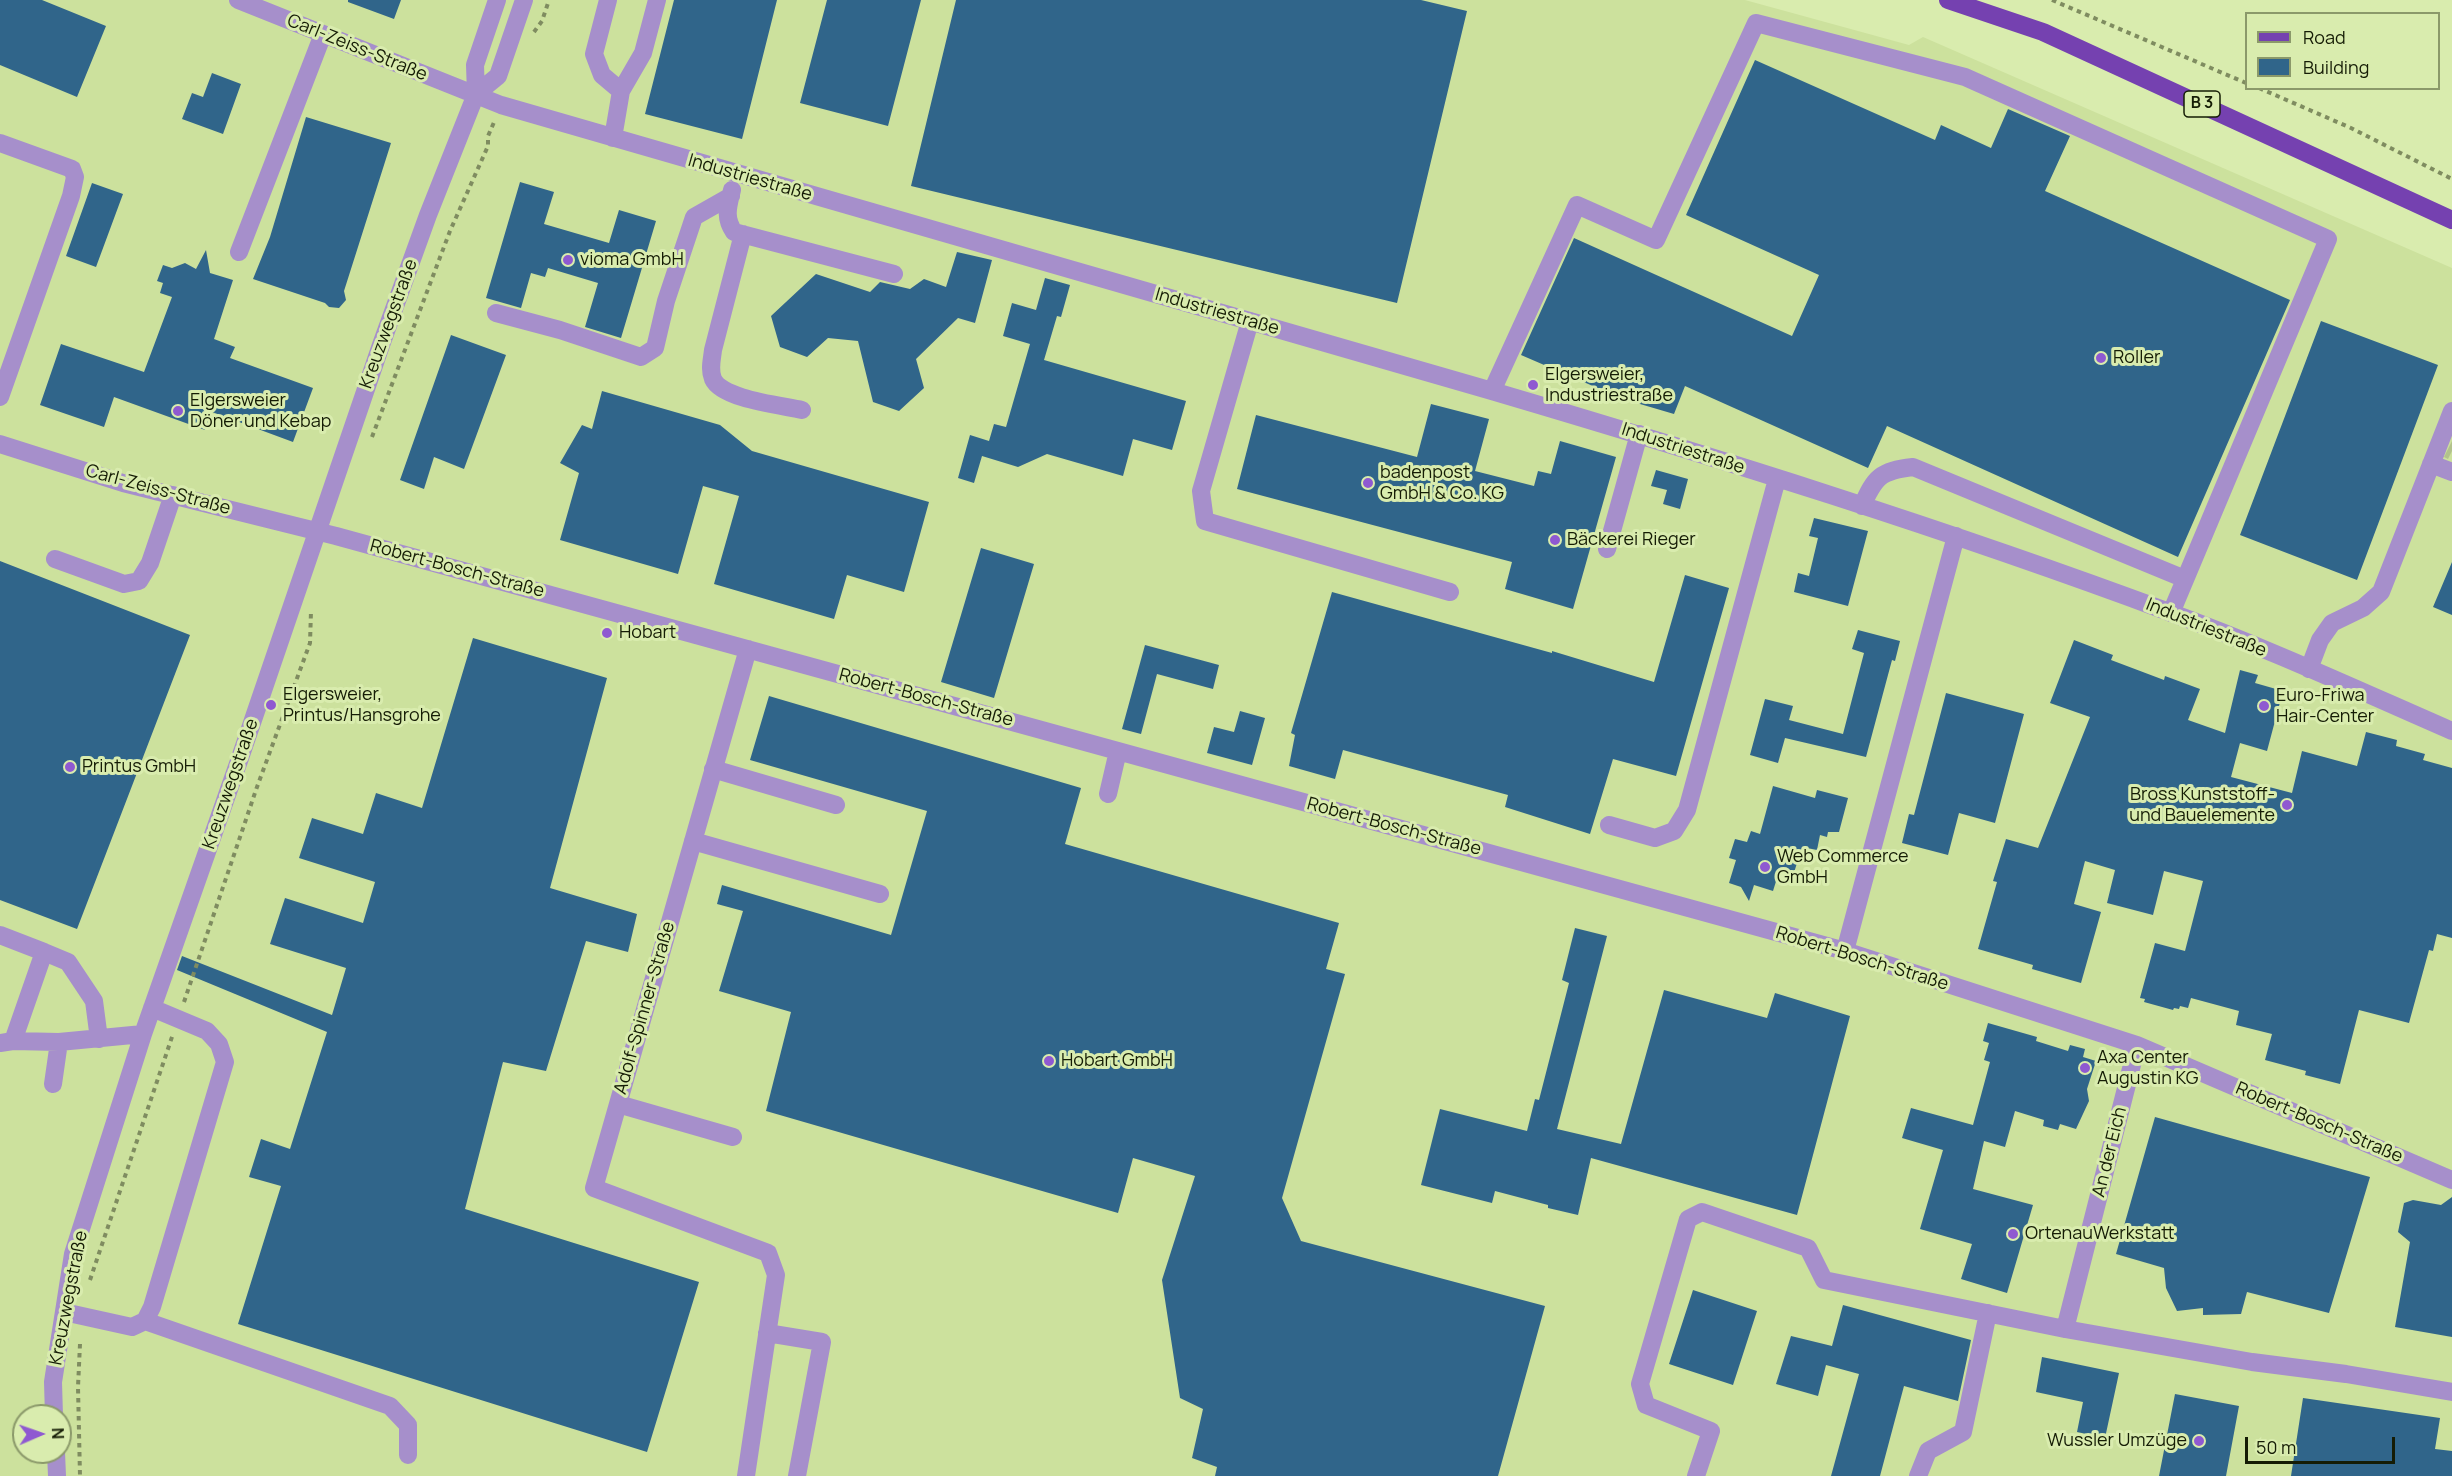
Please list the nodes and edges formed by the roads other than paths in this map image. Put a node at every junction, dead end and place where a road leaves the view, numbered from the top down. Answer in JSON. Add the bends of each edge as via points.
{"nodes":[{"id":1,"x":238,"y":0,"type":"edge"},
{"id":2,"x":497,"y":0,"type":"edge"},
{"id":3,"x":524,"y":0,"type":"edge"},
{"id":4,"x":608,"y":0,"type":"edge"},
{"id":5,"x":657,"y":0,"type":"edge"},
{"id":6,"x":1948,"y":0,"type":"edge"},
{"id":7,"x":323,"y":34,"type":"junction"},
{"id":8,"x":621,"y":91,"type":"junction"},
{"id":9,"x":476,"y":94,"type":"junction"},
{"id":10,"x":613,"y":138,"type":"junction"},
{"id":11,"x":0,"y":143,"type":"edge"},
{"id":12,"x":737,"y":174,"type":"junction"},
{"id":13,"x":731,"y":196,"type":"junction"},
{"id":14,"x":2452,"y":220,"type":"edge"},
{"id":15,"x":743,"y":234,"type":"junction"},
{"id":16,"x":239,"y":252,"type":"dead end"},
{"id":17,"x":894,"y":274,"type":"dead end"},
{"id":18,"x":496,"y":313,"type":"dead end"},
{"id":19,"x":1250,"y":321,"type":"junction"},
{"id":20,"x":1492,"y":391,"type":"junction"},
{"id":21,"x":0,"y":397,"type":"edge"},
{"id":22,"x":802,"y":410,"type":"dead end"},
{"id":23,"x":2448,"y":430,"type":"edge"},
{"id":24,"x":1639,"y":434,"type":"junction"},
{"id":25,"x":0,"y":444,"type":"edge"},
{"id":26,"x":2432,"y":464,"type":"junction"},
{"id":27,"x":2452,"y":472,"type":"edge"},
{"id":28,"x":1777,"y":479,"type":"junction"},
{"id":29,"x":173,"y":495,"type":"junction"},
{"id":30,"x":1862,"y":506,"type":"junction"},
{"id":31,"x":318,"y":531,"type":"junction"},
{"id":32,"x":1956,"y":536,"type":"junction"},
{"id":33,"x":1607,"y":549,"type":"dead end"},
{"id":34,"x":56,"y":559,"type":"dead end"},
{"id":35,"x":2185,"y":579,"type":"junction"},
{"id":36,"x":1450,"y":592,"type":"dead end"},
{"id":37,"x":2171,"y":613,"type":"junction"},
{"id":38,"x":748,"y":649,"type":"junction"},
{"id":39,"x":2309,"y":669,"type":"junction"},
{"id":40,"x":2452,"y":731,"type":"edge"},
{"id":41,"x":1118,"y":751,"type":"junction"},
{"id":42,"x":714,"y":770,"type":"junction"},
{"id":43,"x":1108,"y":794,"type":"dead end"},
{"id":44,"x":836,"y":805,"type":"dead end"},
{"id":45,"x":1609,"y":825,"type":"dead end"},
{"id":46,"x":693,"y":841,"type":"junction"},
{"id":47,"x":880,"y":894,"type":"dead end"},
{"id":48,"x":0,"y":935,"type":"edge"},
{"id":49,"x":1845,"y":951,"type":"junction"},
{"id":50,"x":44,"y":952,"type":"junction"},
{"id":51,"x":153,"y":1008,"type":"junction"},
{"id":52,"x":143,"y":1034,"type":"junction"},
{"id":53,"x":99,"y":1039,"type":"junction"},
{"id":54,"x":7,"y":1042,"type":"edge"},
{"id":55,"x":59,"y":1042,"type":"junction"},
{"id":56,"x":2138,"y":1045,"type":"junction"},
{"id":57,"x":53,"y":1084,"type":"dead end"},
{"id":58,"x":618,"y":1104,"type":"junction"},
{"id":59,"x":733,"y":1137,"type":"dead end"},
{"id":60,"x":2452,"y":1180,"type":"edge"},
{"id":61,"x":1988,"y":1313,"type":"junction"},
{"id":62,"x":73,"y":1315,"type":"junction"},
{"id":63,"x":145,"y":1321,"type":"junction"},
{"id":64,"x":2065,"y":1329,"type":"junction"},
{"id":65,"x":767,"y":1333,"type":"junction"},
{"id":66,"x":2452,"y":1392,"type":"edge"},
{"id":67,"x":54,"y":1404,"type":"edge"},
{"id":68,"x":408,"y":1455,"type":"dead end"},
{"id":69,"x":746,"y":1476,"type":"edge"},
{"id":70,"x":797,"y":1476,"type":"edge"},
{"id":71,"x":1696,"y":1476,"type":"edge"},
{"id":72,"x":1918,"y":1476,"type":"edge"}],
"edges":[{"from":1,"to":7,"type":"street","name":"Carl-Zeiss-Straße"},
{"from":2,"to":9,"type":"street","name":"Kreuzwegstraße","via":[[475,65]]},
{"from":3,"to":9,"type":"street","name":"Kreuzwegstraße","via":[[498,76]]},
{"from":4,"to":8,"type":"street","via":[[594,54],[602,75]]},
{"from":5,"to":8,"type":"street","via":[[643,53]]},
{"from":6,"to":14,"type":"main road","number":"B 3","via":[[2043,32]]},
{"from":7,"to":9,"type":"street","name":"Carl-Zeiss-Straße"},
{"from":7,"to":16,"type":"street"},
{"from":8,"to":10,"type":"street"},
{"from":9,"to":10,"type":"street","name":"Industriestraße"},
{"from":9,"to":31,"type":"street","name":"Kreuzwegstraße","via":[[393,312]]},
{"from":10,"to":12,"type":"street","name":"Industriestraße"},
{"from":11,"to":21,"type":"street","via":[[72,169],[75,177]]},
{"from":12,"to":13,"type":"street"},
{"from":12,"to":19,"type":"street","name":"Industriestraße"},
{"from":13,"to":15,"type":"street","via":[[728,222],[734,232]]},
{"from":13,"to":18,"type":"street","via":[[694,218],[655,348],[641,357]]},
{"from":15,"to":17,"type":"street"},
{"from":15,"to":22,"type":"street","via":[[713,350],[712,377],[728,393]]},
{"from":19,"to":20,"type":"street","name":"Industriestraße"},
{"from":19,"to":36,"type":"street","via":[[1201,491],[1205,521]]},
{"from":20,"to":24,"type":"street","name":"Industriestraße"},
{"from":20,"to":35,"type":"street","via":[[1577,205],[1656,240],[1756,23],[1965,77],[2328,239]]},
{"from":23,"to":26,"type":"street"},
{"from":24,"to":28,"type":"street","name":"Industriestraße"},
{"from":24,"to":33,"type":"street"},
{"from":25,"to":29,"type":"street","name":"Carl-Zeiss-Straße"},
{"from":26,"to":27,"type":"street"},
{"from":26,"to":39,"type":"street","via":[[2381,592],[2364,608],[2332,623],[2320,640]]},
{"from":28,"to":30,"type":"street","name":"Industriestraße"},
{"from":28,"to":45,"type":"street","via":[[1687,810],[1674,831],[1655,838]]},
{"from":29,"to":31,"type":"street","name":"Carl-Zeiss-Straße"},
{"from":29,"to":34,"type":"street","via":[[150,563],[139,581],[124,584]]},
{"from":30,"to":32,"type":"street","name":"Industriestraße"},
{"from":30,"to":35,"type":"street","via":[[1872,483],[1891,470],[1913,467]]},
{"from":31,"to":38,"type":"street","name":"Robert-Bosch-Straße"},
{"from":31,"to":51,"type":"street","name":"Kreuzwegstraße"},
{"from":32,"to":37,"type":"street","name":"Industriestraße"},
{"from":32,"to":49,"type":"street"},
{"from":35,"to":37,"type":"street"},
{"from":37,"to":39,"type":"street","name":"Industriestraße"},
{"from":38,"to":41,"type":"street","name":"Robert-Bosch-Straße"},
{"from":38,"to":42,"type":"street","name":"Adolf-Spinner-Straße"},
{"from":39,"to":40,"type":"street","name":"Industriestraße"},
{"from":41,"to":43,"type":"street"},
{"from":41,"to":49,"type":"street","name":"Robert-Bosch-Straße"},
{"from":42,"to":44,"type":"street"},
{"from":42,"to":46,"type":"street","name":"Adolf-Spinner-Straße"},
{"from":46,"to":47,"type":"street"},
{"from":46,"to":58,"type":"street","name":"Adolf-Spinner-Straße"},
{"from":48,"to":50,"type":"street"},
{"from":49,"to":56,"type":"street","name":"Robert-Bosch-Straße"},
{"from":50,"to":53,"type":"street","via":[[68,962],[94,1001]]},
{"from":50,"to":54,"type":"street"},
{"from":51,"to":52,"type":"street","name":"Kreuzwegstraße"},
{"from":51,"to":63,"type":"street","via":[[207,1031],[219,1044],[225,1062]]},
{"from":52,"to":53,"type":"street"},
{"from":52,"to":62,"type":"street","name":"Kreuzwegstraße","via":[[73,1254]]},
{"from":53,"to":55,"type":"street"},
{"from":54,"to":55,"type":"street"},
{"from":55,"to":57,"type":"street"},
{"from":56,"to":60,"type":"street","name":"Robert-Bosch-Straße"},
{"from":56,"to":64,"type":"street","name":"An der Eich"},
{"from":58,"to":59,"type":"street"},
{"from":58,"to":65,"type":"street","name":"Adolf-Spinner-Straße","via":[[594,1188],[768,1253],[776,1275]]},
{"from":61,"to":64,"type":"street"},
{"from":61,"to":71,"type":"street","via":[[1824,1280],[1808,1248],[1702,1212],[1688,1219],[1640,1384],[1646,1405],[1711,1431]]},
{"from":61,"to":72,"type":"street","via":[[1963,1432],[1928,1450]]},
{"from":62,"to":63,"type":"street","via":[[132,1327]]},
{"from":62,"to":67,"type":"street","name":"Kreuzwegstraße","via":[[53,1382]]},
{"from":63,"to":68,"type":"street","via":[[390,1406],[408,1425]]},
{"from":64,"to":66,"type":"street"},
{"from":65,"to":69,"type":"street"},
{"from":65,"to":70,"type":"street","via":[[822,1342]]}]}
